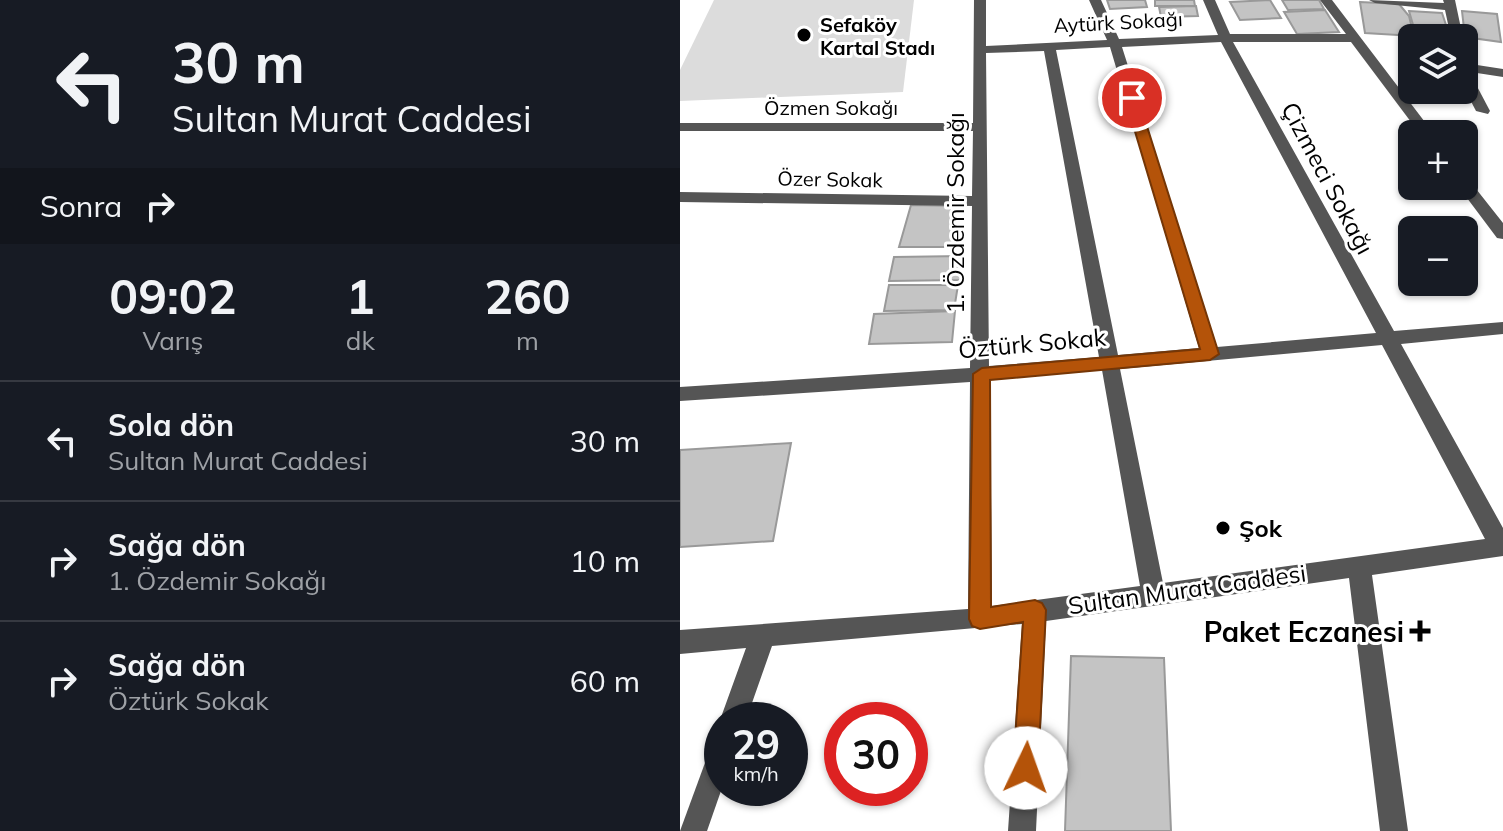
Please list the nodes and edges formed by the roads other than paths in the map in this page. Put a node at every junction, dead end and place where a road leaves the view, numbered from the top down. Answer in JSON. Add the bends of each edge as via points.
{"nodes":[{"id":1,"x":980,"y":0,"type":"edge"},
{"id":2,"x":1095,"y":0,"type":"edge"},
{"id":3,"x":1209,"y":0,"type":"edge"},
{"id":4,"x":1326,"y":0,"type":"edge"},
{"id":5,"x":1375,"y":0,"type":"edge"},
{"id":6,"x":1450,"y":3,"type":"edge"},
{"id":7,"x":1454,"y":24,"type":"edge"},
{"id":8,"x":1225,"y":38,"type":"junction"},
{"id":9,"x":1354,"y":38,"type":"junction"},
{"id":10,"x":1114,"y":41,"type":"junction"},
{"id":11,"x":1049,"y":45,"type":"junction"},
{"id":12,"x":981,"y":50,"type":"junction"},
{"id":13,"x":1478,"y":69,"type":"edge"},
{"id":14,"x":1503,"y":73,"type":"edge"},
{"id":15,"x":1478,"y":102,"type":"edge"},
{"id":16,"x":1483,"y":111,"type":"dead end"},
{"id":17,"x":1416,"y":120,"type":"edge"},
{"id":18,"x":680,"y":127,"type":"edge"},
{"id":19,"x":982,"y":127,"type":"junction"},
{"id":20,"x":680,"y":197,"type":"edge"},
{"id":21,"x":1477,"y":200,"type":"edge"},
{"id":22,"x":980,"y":201,"type":"junction"},
{"id":23,"x":1503,"y":234,"type":"edge"},
{"id":24,"x":1503,"y":328,"type":"edge"},
{"id":25,"x":1388,"y":338,"type":"junction"},
{"id":26,"x":1210,"y":354,"type":"junction"},
{"id":27,"x":1110,"y":363,"type":"junction"},
{"id":28,"x":982,"y":374,"type":"junction"},
{"id":29,"x":680,"y":394,"type":"edge"},
{"id":30,"x":1502,"y":546,"type":"edge"},
{"id":31,"x":1359,"y":566,"type":"junction"},
{"id":32,"x":1154,"y":595,"type":"junction"},
{"id":33,"x":1035,"y":610,"type":"junction"},
{"id":34,"x":980,"y":619,"type":"junction"},
{"id":35,"x":763,"y":636,"type":"junction"},
{"id":36,"x":680,"y":642,"type":"edge"},
{"id":37,"x":739,"y":702,"type":"edge"},
{"id":38,"x":704,"y":800,"type":"edge"},
{"id":39,"x":693,"y":831,"type":"edge"},
{"id":40,"x":1022,"y":831,"type":"edge"},
{"id":41,"x":1394,"y":831,"type":"edge"}],
"edges":[{"from":1,"to":12,"type":"street","name":"1. Özdemir Sokağı"},
{"from":2,"to":10,"type":"street"},
{"from":3,"to":8,"type":"street","name":"Çizmeci Sokağı"},
{"from":4,"to":9,"type":"street"},
{"from":5,"to":6,"type":"street"},
{"from":6,"to":7,"type":"street"},
{"from":8,"to":9,"type":"street","name":"Aytürk Sokağı"},
{"from":8,"to":10,"type":"street","name":"Aytürk Sokağı"},
{"from":8,"to":25,"type":"street","name":"Çizmeci Sokağı"},
{"from":9,"to":17,"type":"street"},
{"from":10,"to":11,"type":"street","name":"Aytürk Sokağı"},
{"from":10,"to":26,"type":"street"},
{"from":11,"to":12,"type":"street","name":"Aytürk Sokağı"},
{"from":11,"to":27,"type":"street"},
{"from":12,"to":19,"type":"street","name":"1. Özdemir Sokağı"},
{"from":13,"to":14,"type":"street"},
{"from":15,"to":16,"type":"street"},
{"from":18,"to":19,"type":"street","name":"Özmen Sokağı"},
{"from":19,"to":22,"type":"street","name":"1. Özdemir Sokağı"},
{"from":20,"to":22,"type":"street","name":"Özer Sokak"},
{"from":21,"to":23,"type":"street"},
{"from":22,"to":28,"type":"street","name":"1. Özdemir Sokağı"},
{"from":24,"to":25,"type":"street","name":"Öztürk Sokak"},
{"from":25,"to":26,"type":"street","name":"Öztürk Sokak"},
{"from":25,"to":30,"type":"street","name":"Çizmeci Sokağı"},
{"from":26,"to":27,"type":"street","name":"Öztürk Sokak"},
{"from":27,"to":28,"type":"street","name":"Öztürk Sokak"},
{"from":27,"to":32,"type":"street"},
{"from":28,"to":29,"type":"street","name":"Öztürk Sokak"},
{"from":28,"to":34,"type":"street","name":"1. Özdemir Sokağı"},
{"from":30,"to":31,"type":"street","name":"Sultan Murat Caddesi"},
{"from":31,"to":32,"type":"street","name":"Sultan Murat Caddesi"},
{"from":31,"to":41,"type":"street"},
{"from":32,"to":33,"type":"street","name":"Sultan Murat Caddesi"},
{"from":33,"to":34,"type":"street","name":"Sultan Murat Caddesi"},
{"from":33,"to":40,"type":"street"},
{"from":34,"to":35,"type":"street","name":"Sultan Murat Caddesi"},
{"from":35,"to":36,"type":"street","name":"Sultan Murat Caddesi"},
{"from":35,"to":37,"type":"street"},
{"from":38,"to":39,"type":"street"}]}
